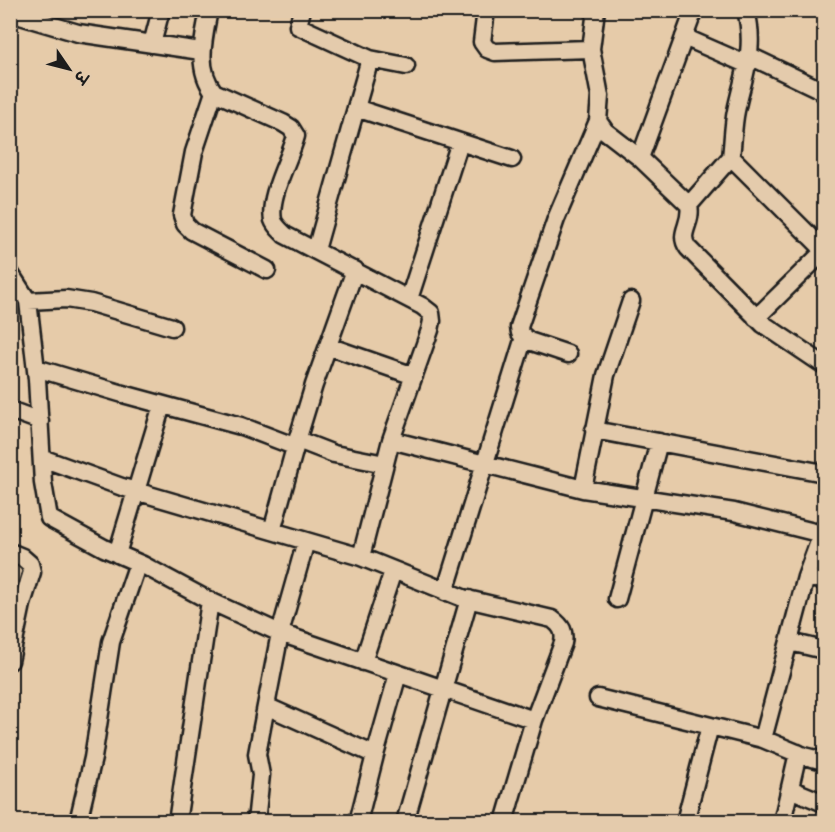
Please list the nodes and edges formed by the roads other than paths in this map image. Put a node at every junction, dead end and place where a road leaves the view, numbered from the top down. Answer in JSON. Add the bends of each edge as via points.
{"nodes":[{"id":1,"x":160,"y":10,"type":"edge"},
{"id":2,"x":209,"y":10,"type":"edge"},
{"id":3,"x":302,"y":10,"type":"edge"},
{"id":4,"x":486,"y":10,"type":"edge"},
{"id":5,"x":596,"y":10,"type":"edge"},
{"id":6,"x":694,"y":10,"type":"edge"},
{"id":7,"x":746,"y":10,"type":"edge"},
{"id":8,"x":10,"y":13,"type":"edge"},
{"id":9,"x":684,"y":37,"type":"junction"},
{"id":10,"x":153,"y":44,"type":"junction"},
{"id":11,"x":591,"y":49,"type":"junction"},
{"id":12,"x":201,"y":51,"type":"junction"},
{"id":13,"x":370,"y":59,"type":"junction"},
{"id":14,"x":749,"y":61,"type":"junction"},
{"id":15,"x":406,"y":66,"type":"dead end"},
{"id":16,"x":214,"y":92,"type":"junction"},
{"id":17,"x":825,"y":94,"type":"edge"},
{"id":18,"x":356,"y":108,"type":"junction"},
{"id":19,"x":598,"y":121,"type":"junction"},
{"id":20,"x":460,"y":142,"type":"junction"},
{"id":21,"x":731,"y":157,"type":"junction"},
{"id":22,"x":640,"y":158,"type":"junction"},
{"id":23,"x":512,"y":159,"type":"dead end"},
{"id":24,"x":689,"y":205,"type":"junction"},
{"id":25,"x":316,"y":250,"type":"junction"},
{"id":26,"x":825,"y":251,"type":"edge"},
{"id":27,"x":267,"y":270,"type":"dead end"},
{"id":28,"x":355,"y":270,"type":"junction"},
{"id":29,"x":10,"y":273,"type":"edge"},
{"id":30,"x":409,"y":299,"type":"junction"},
{"id":31,"x":28,"y":301,"type":"junction"},
{"id":32,"x":632,"y":301,"type":"dead end"},
{"id":33,"x":756,"y":318,"type":"junction"},
{"id":34,"x":172,"y":327,"type":"dead end"},
{"id":35,"x":524,"y":338,"type":"junction"},
{"id":36,"x":328,"y":346,"type":"junction"},
{"id":37,"x":568,"y":354,"type":"dead end"},
{"id":38,"x":825,"y":365,"type":"edge"},
{"id":39,"x":36,"y":368,"type":"junction"},
{"id":40,"x":414,"y":376,"type":"junction"},
{"id":41,"x":162,"y":405,"type":"junction"},
{"id":42,"x":10,"y":410,"type":"edge"},
{"id":43,"x":40,"y":420,"type":"junction"},
{"id":44,"x":594,"y":430,"type":"junction"},
{"id":45,"x":391,"y":440,"type":"junction"},
{"id":46,"x":659,"y":442,"type":"junction"},
{"id":47,"x":296,"y":444,"type":"junction"},
{"id":48,"x":42,"y":458,"type":"junction"},
{"id":49,"x":486,"y":463,"type":"junction"},
{"id":50,"x":385,"y":464,"type":"junction"},
{"id":51,"x":825,"y":473,"type":"edge"},
{"id":52,"x":583,"y":489,"type":"junction"},
{"id":53,"x":136,"y":491,"type":"junction"},
{"id":54,"x":645,"y":499,"type":"junction"},
{"id":55,"x":272,"y":531,"type":"junction"},
{"id":56,"x":823,"y":531,"type":"edge"},
{"id":57,"x":306,"y":541,"type":"junction"},
{"id":58,"x":10,"y":552,"type":"edge"},
{"id":59,"x":117,"y":554,"type":"junction"},
{"id":60,"x":360,"y":557,"type":"junction"},
{"id":61,"x":138,"y":563,"type":"junction"},
{"id":62,"x":393,"y":571,"type":"junction"},
{"id":63,"x":806,"y":577,"type":"junction"},
{"id":64,"x":825,"y":581,"type":"edge"},
{"id":65,"x":445,"y":591,"type":"junction"},
{"id":66,"x":469,"y":599,"type":"junction"},
{"id":67,"x":617,"y":599,"type":"dead end"},
{"id":68,"x":210,"y":601,"type":"junction"},
{"id":69,"x":280,"y":633,"type":"junction"},
{"id":70,"x":790,"y":642,"type":"junction"},
{"id":71,"x":825,"y":650,"type":"edge"},
{"id":72,"x":10,"y":661,"type":"edge"},
{"id":73,"x":363,"y":662,"type":"junction"},
{"id":74,"x":398,"y":674,"type":"junction"},
{"id":75,"x":442,"y":690,"type":"junction"},
{"id":76,"x":598,"y":698,"type":"dead end"},
{"id":77,"x":266,"y":706,"type":"junction"},
{"id":78,"x":534,"y":720,"type":"junction"},
{"id":79,"x":710,"y":726,"type":"junction"},
{"id":80,"x":763,"y":739,"type":"junction"},
{"id":81,"x":798,"y":753,"type":"junction"},
{"id":82,"x":375,"y":755,"type":"junction"},
{"id":83,"x":825,"y":761,"type":"edge"},
{"id":84,"x":790,"y":789,"type":"junction"},
{"id":85,"x":825,"y":803,"type":"edge"},
{"id":86,"x":78,"y":822,"type":"edge"},
{"id":87,"x":177,"y":822,"type":"edge"},
{"id":88,"x":256,"y":822,"type":"edge"},
{"id":89,"x":358,"y":822,"type":"edge"},
{"id":90,"x":405,"y":822,"type":"edge"},
{"id":91,"x":504,"y":822,"type":"edge"},
{"id":92,"x":685,"y":822,"type":"edge"},
{"id":93,"x":782,"y":822,"type":"edge"}],
"edges":[{"from":1,"to":10,"type":"street"},
{"from":2,"to":12,"type":"street"},
{"from":3,"to":13,"type":"street","via":[[298,26]]},
{"from":4,"to":11,"type":"street","via":[[482,42],[495,52]]},
{"from":5,"to":11,"type":"street"},
{"from":6,"to":9,"type":"street"},
{"from":7,"to":14,"type":"street"},
{"from":8,"to":10,"type":"street","via":[[78,33]]},
{"from":9,"to":14,"type":"street"},
{"from":9,"to":22,"type":"street"},
{"from":10,"to":12,"type":"street"},
{"from":11,"to":19,"type":"street","via":[[600,96]]},
{"from":12,"to":16,"type":"street","via":[[207,83]]},
{"from":13,"to":15,"type":"street"},
{"from":13,"to":18,"type":"street"},
{"from":14,"to":17,"type":"street"},
{"from":14,"to":21,"type":"street","via":[[736,112]]},
{"from":16,"to":25,"type":"street","via":[[291,128],[296,136],[279,180],[273,219],[285,235]]},
{"from":16,"to":27,"type":"street","via":[[194,152],[182,215],[192,231]]},
{"from":18,"to":20,"type":"street"},
{"from":18,"to":25,"type":"street"},
{"from":19,"to":22,"type":"street"},
{"from":19,"to":35,"type":"street","via":[[533,285],[519,327]]},
{"from":20,"to":23,"type":"street"},
{"from":20,"to":30,"type":"street"},
{"from":21,"to":24,"type":"street"},
{"from":21,"to":26,"type":"street"},
{"from":22,"to":24,"type":"street"},
{"from":24,"to":33,"type":"street","via":[[691,214],[684,242]]},
{"from":25,"to":28,"type":"street"},
{"from":26,"to":33,"type":"street"},
{"from":28,"to":30,"type":"street"},
{"from":28,"to":36,"type":"street"},
{"from":29,"to":31,"type":"street"},
{"from":30,"to":40,"type":"street","via":[[431,313],[432,321]]},
{"from":31,"to":34,"type":"street","via":[[66,299]]},
{"from":31,"to":39,"type":"street"},
{"from":32,"to":44,"type":"street","via":[[606,375]]},
{"from":33,"to":38,"type":"street"},
{"from":35,"to":37,"type":"street"},
{"from":35,"to":49,"type":"street"},
{"from":36,"to":40,"type":"street"},
{"from":36,"to":47,"type":"street"},
{"from":39,"to":41,"type":"street"},
{"from":39,"to":43,"type":"street"},
{"from":40,"to":45,"type":"street"},
{"from":41,"to":47,"type":"street"},
{"from":41,"to":53,"type":"street"},
{"from":42,"to":43,"type":"street"},
{"from":43,"to":48,"type":"street"},
{"from":44,"to":46,"type":"street"},
{"from":44,"to":52,"type":"street"},
{"from":45,"to":49,"type":"street"},
{"from":45,"to":50,"type":"street"},
{"from":46,"to":51,"type":"street"},
{"from":46,"to":54,"type":"street"},
{"from":47,"to":50,"type":"street","via":[[303,442],[334,454]]},
{"from":47,"to":55,"type":"street"},
{"from":48,"to":53,"type":"street"},
{"from":48,"to":59,"type":"street","via":[[49,518]]},
{"from":49,"to":52,"type":"street"},
{"from":49,"to":65,"type":"street"},
{"from":50,"to":60,"type":"street"},
{"from":52,"to":54,"type":"street"},
{"from":53,"to":55,"type":"street"},
{"from":53,"to":59,"type":"street"},
{"from":54,"to":56,"type":"street"},
{"from":54,"to":67,"type":"street"},
{"from":55,"to":57,"type":"street"},
{"from":56,"to":63,"type":"street"},
{"from":57,"to":60,"type":"street"},
{"from":57,"to":69,"type":"street"},
{"from":58,"to":72,"type":"street","via":[[30,564],[32,572]]},
{"from":59,"to":61,"type":"street"},
{"from":60,"to":62,"type":"street"},
{"from":61,"to":68,"type":"street"},
{"from":61,"to":86,"type":"street","via":[[111,642],[93,758]]},
{"from":62,"to":65,"type":"street"},
{"from":62,"to":73,"type":"street"},
{"from":63,"to":64,"type":"street"},
{"from":63,"to":70,"type":"street"},
{"from":65,"to":66,"type":"street"},
{"from":66,"to":75,"type":"street"},
{"from":66,"to":78,"type":"street","via":[[552,619],[560,625],[563,643]]},
{"from":68,"to":69,"type":"street"},
{"from":68,"to":87,"type":"street"},
{"from":69,"to":73,"type":"street"},
{"from":69,"to":77,"type":"street"},
{"from":70,"to":71,"type":"street"},
{"from":70,"to":80,"type":"street"},
{"from":73,"to":74,"type":"street"},
{"from":74,"to":75,"type":"street"},
{"from":74,"to":82,"type":"street"},
{"from":75,"to":78,"type":"street"},
{"from":75,"to":90,"type":"street"},
{"from":76,"to":79,"type":"street"},
{"from":77,"to":82,"type":"street"},
{"from":77,"to":88,"type":"street","via":[[257,754],[261,775]]},
{"from":78,"to":91,"type":"street"},
{"from":79,"to":80,"type":"street"},
{"from":79,"to":92,"type":"street"},
{"from":80,"to":81,"type":"street"},
{"from":81,"to":83,"type":"street"},
{"from":81,"to":84,"type":"street"},
{"from":82,"to":89,"type":"street"},
{"from":84,"to":85,"type":"street"},
{"from":84,"to":93,"type":"street"}]}
